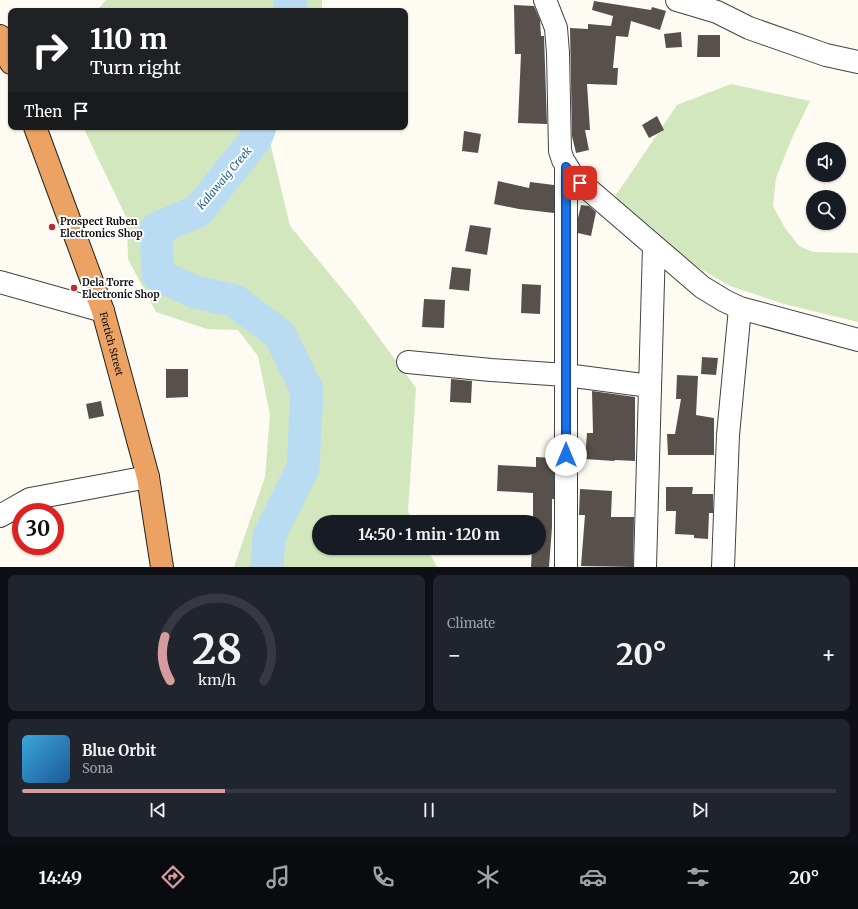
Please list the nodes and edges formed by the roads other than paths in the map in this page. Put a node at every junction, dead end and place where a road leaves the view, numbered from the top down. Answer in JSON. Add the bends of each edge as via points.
{"nodes":[{"id":1,"x":545,"y":0,"type":"edge"},
{"id":2,"x":677,"y":0,"type":"edge"},
{"id":3,"x":0,"y":36,"type":"edge"},
{"id":4,"x":8,"y":56,"type":"edge"},
{"id":5,"x":858,"y":62,"type":"edge"},
{"id":6,"x":36,"y":130,"type":"edge"},
{"id":7,"x":566,"y":167,"type":"junction"},
{"id":8,"x":654,"y":246,"type":"junction"},
{"id":9,"x":0,"y":282,"type":"edge"},
{"id":10,"x":740,"y":308,"type":"junction"},
{"id":11,"x":104,"y":311,"type":"junction"},
{"id":12,"x":858,"y":340,"type":"edge"},
{"id":13,"x":408,"y":362,"type":"dead end"},
{"id":14,"x":566,"y":375,"type":"junction"},
{"id":15,"x":650,"y":386,"type":"junction"},
{"id":16,"x":148,"y":478,"type":"junction"},
{"id":17,"x":0,"y":516,"type":"edge"},
{"id":18,"x":162,"y":567,"type":"edge"},
{"id":19,"x":566,"y":567,"type":"edge"},
{"id":20,"x":645,"y":567,"type":"edge"},
{"id":21,"x":723,"y":567,"type":"edge"}],
"edges":[{"from":1,"to":7,"type":"street","via":[[556,28],[559,139],[562,160]]},
{"from":2,"to":5,"type":"street","via":[[716,12],[749,28],[826,55]]},
{"from":3,"to":4,"type":"highway"},
{"from":6,"to":11,"type":"highway","name":"Fortich Street"},
{"from":7,"to":8,"type":"street","via":[[580,183]]},
{"from":7,"to":14,"type":"street"},
{"from":8,"to":10,"type":"street","via":[[702,287]]},
{"from":8,"to":15,"type":"street"},
{"from":9,"to":11,"type":"street"},
{"from":10,"to":12,"type":"street"},
{"from":10,"to":21,"type":"street","via":[[728,435]]},
{"from":11,"to":16,"type":"highway","name":"Fortich Street"},
{"from":13,"to":14,"type":"street"},
{"from":14,"to":15,"type":"street"},
{"from":14,"to":19,"type":"street"},
{"from":15,"to":20,"type":"street"},
{"from":16,"to":17,"type":"street","via":[[30,499]]},
{"from":16,"to":18,"type":"highway","name":"Fortich Street"}]}
